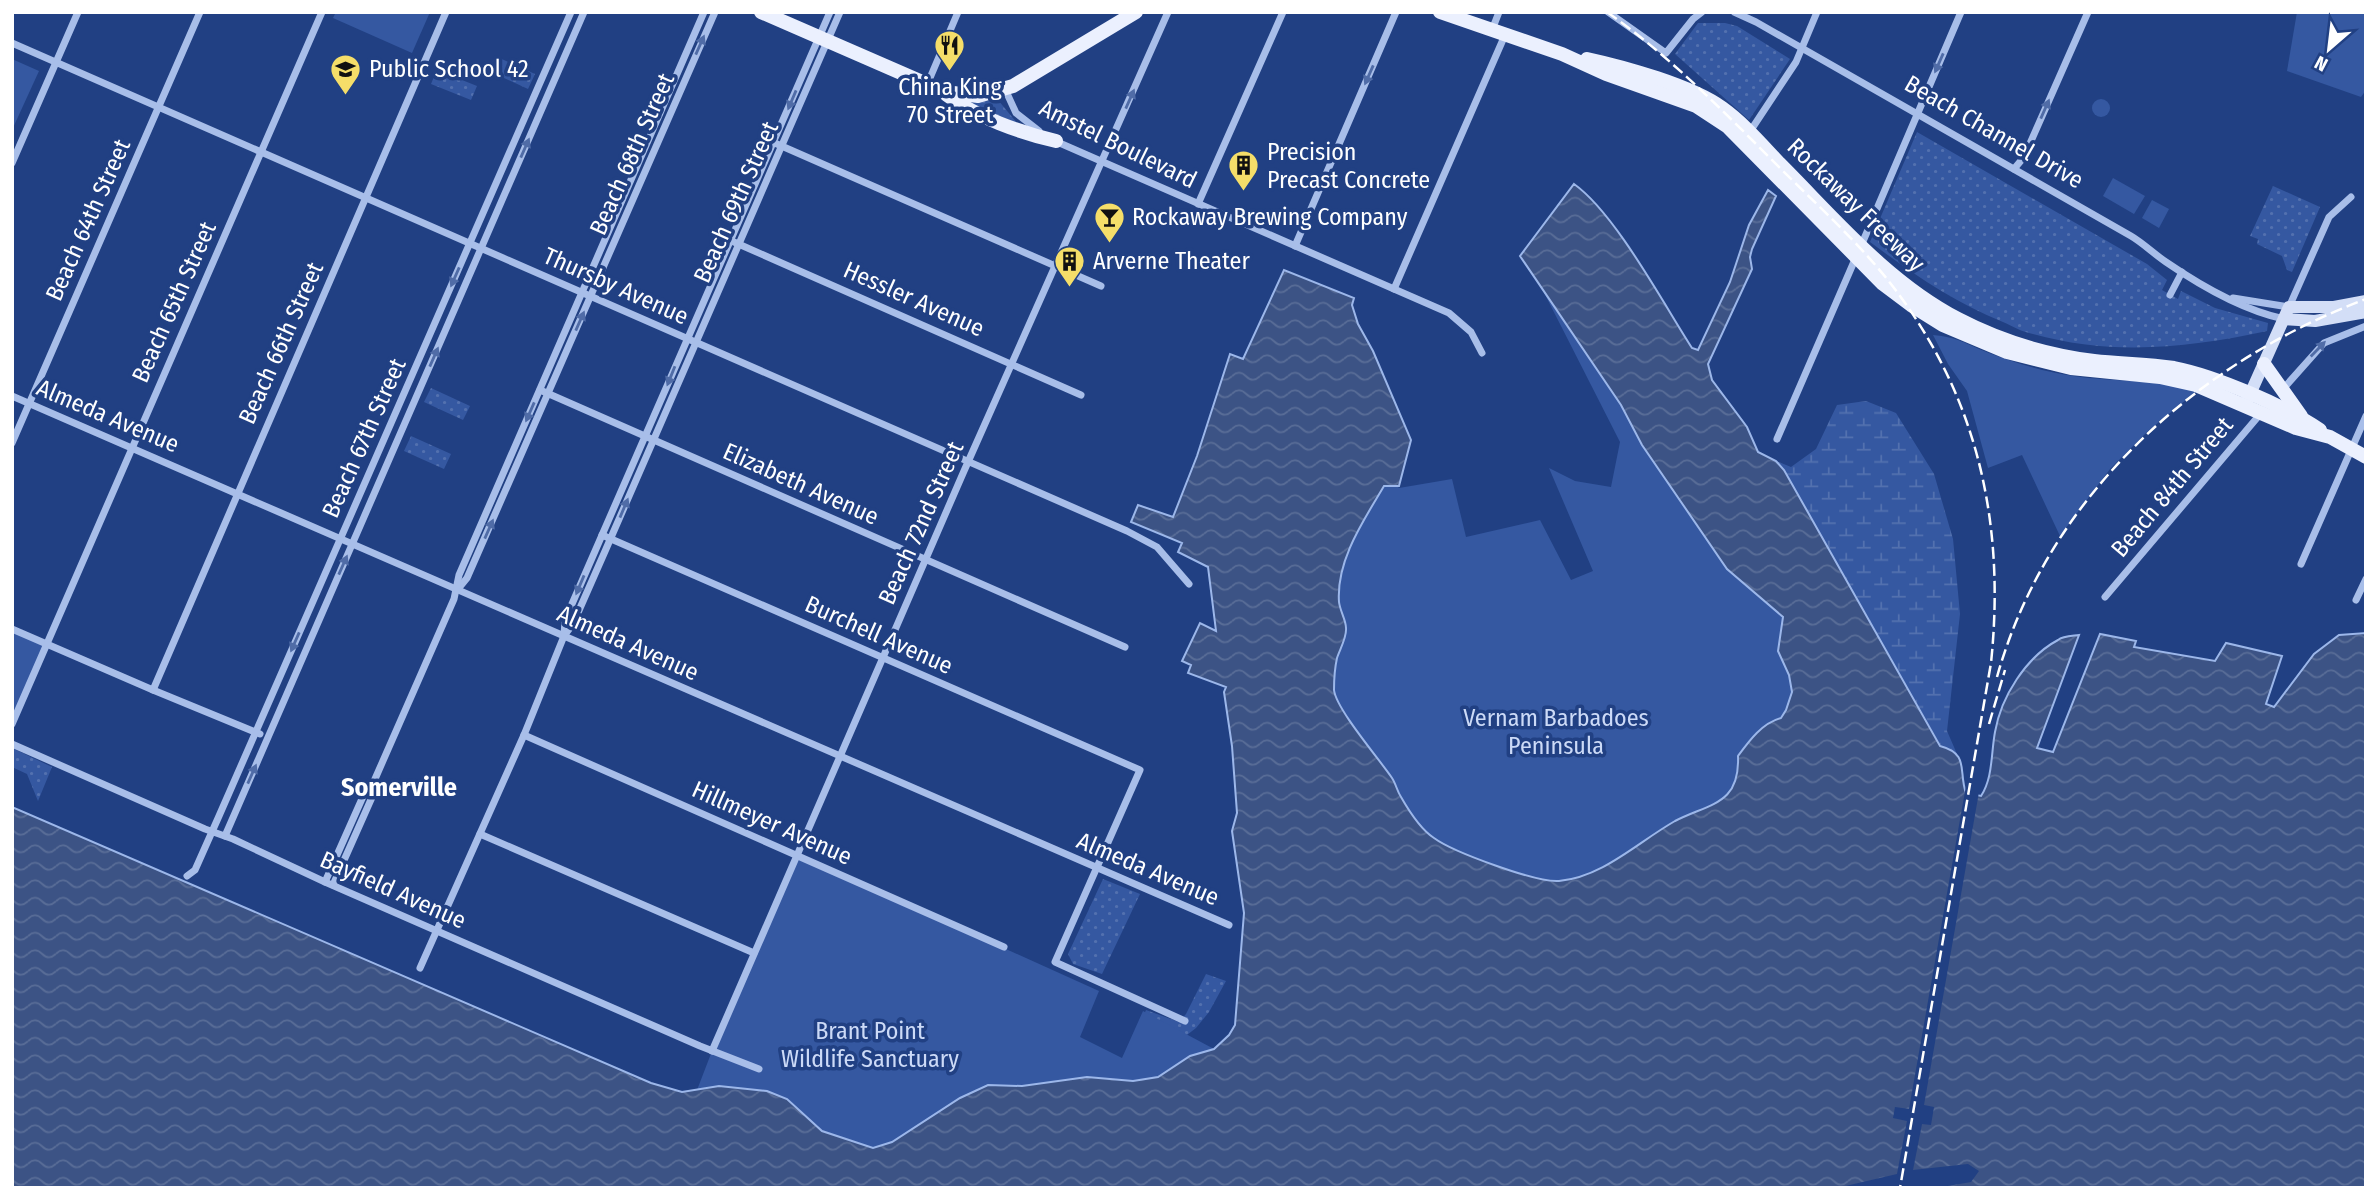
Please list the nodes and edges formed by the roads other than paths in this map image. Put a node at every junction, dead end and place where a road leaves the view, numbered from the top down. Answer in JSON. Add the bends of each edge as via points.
{"nodes":[{"id":1,"x":78,"y":12,"type":"edge"},
{"id":2,"x":200,"y":12,"type":"edge"},
{"id":3,"x":322,"y":12,"type":"edge"},
{"id":4,"x":446,"y":12,"type":"edge"},
{"id":5,"x":571,"y":12,"type":"edge"},
{"id":6,"x":584,"y":12,"type":"edge"},
{"id":7,"x":704,"y":12,"type":"edge"},
{"id":8,"x":715,"y":12,"type":"edge"},
{"id":9,"x":761,"y":12,"type":"edge"},
{"id":10,"x":830,"y":12,"type":"edge"},
{"id":11,"x":840,"y":12,"type":"edge"},
{"id":12,"x":958,"y":12,"type":"edge"},
{"id":13,"x":1136,"y":12,"type":"edge"},
{"id":14,"x":1168,"y":12,"type":"edge"},
{"id":15,"x":1283,"y":12,"type":"edge"},
{"id":16,"x":1396,"y":12,"type":"edge"},
{"id":17,"x":1440,"y":12,"type":"edge"},
{"id":18,"x":1499,"y":12,"type":"edge"},
{"id":19,"x":1608,"y":12,"type":"edge"},
{"id":20,"x":1702,"y":12,"type":"edge"},
{"id":21,"x":1734,"y":12,"type":"edge"},
{"id":22,"x":1816,"y":12,"type":"edge"},
{"id":23,"x":1961,"y":12,"type":"edge"},
{"id":24,"x":2088,"y":12,"type":"edge"},
{"id":25,"x":1499,"y":32,"type":"junction"},
{"id":26,"x":823,"y":40,"type":"junction"},
{"id":27,"x":12,"y":43,"type":"edge"},
{"id":28,"x":1802,"y":50,"type":"junction"},
{"id":29,"x":56,"y":63,"type":"junction"},
{"id":30,"x":1642,"y":81,"type":"junction"},
{"id":31,"x":933,"y":88,"type":"junction"},
{"id":32,"x":1006,"y":89,"type":"junction"},
{"id":33,"x":159,"y":107,"type":"junction"},
{"id":34,"x":1917,"y":114,"type":"junction"},
{"id":35,"x":1749,"y":133,"type":"junction"},
{"id":36,"x":1056,"y":141,"type":"junction"},
{"id":37,"x":777,"y":144,"type":"junction"},
{"id":38,"x":261,"y":152,"type":"junction"},
{"id":39,"x":1101,"y":161,"type":"junction"},
{"id":40,"x":12,"y":162,"type":"edge"},
{"id":41,"x":2014,"y":169,"type":"junction"},
{"id":42,"x":2351,"y":197,"type":"dead end"},
{"id":43,"x":365,"y":198,"type":"junction"},
{"id":44,"x":1198,"y":204,"type":"junction"},
{"id":45,"x":470,"y":242,"type":"junction"},
{"id":46,"x":734,"y":242,"type":"junction"},
{"id":47,"x":1295,"y":246,"type":"junction"},
{"id":48,"x":482,"y":247,"type":"junction"},
{"id":49,"x":1858,"y":251,"type":"junction"},
{"id":50,"x":1055,"y":265,"type":"junction"},
{"id":51,"x":2182,"y":272,"type":"junction"},
{"id":52,"x":1101,"y":286,"type":"dead end"},
{"id":53,"x":1394,"y":289,"type":"junction"},
{"id":54,"x":582,"y":293,"type":"junction"},
{"id":55,"x":2170,"y":295,"type":"dead end"},
{"id":56,"x":591,"y":296,"type":"junction"},
{"id":57,"x":2229,"y":297,"type":"junction"},
{"id":58,"x":2366,"y":301,"type":"edge"},
{"id":59,"x":2366,"y":312,"type":"edge"},
{"id":60,"x":2286,"y":313,"type":"junction"},
{"id":61,"x":2366,"y":326,"type":"edge"},
{"id":62,"x":687,"y":338,"type":"junction"},
{"id":63,"x":696,"y":342,"type":"junction"},
{"id":64,"x":1482,"y":353,"type":"dead end"},
{"id":65,"x":1012,"y":363,"type":"junction"},
{"id":66,"x":2264,"y":364,"type":"junction"},
{"id":67,"x":540,"y":390,"type":"junction"},
{"id":68,"x":2282,"y":390,"type":"junction"},
{"id":69,"x":548,"y":394,"type":"junction"},
{"id":70,"x":1082,"y":395,"type":"dead end"},
{"id":71,"x":12,"y":396,"type":"edge"},
{"id":72,"x":2248,"y":400,"type":"junction"},
{"id":73,"x":30,"y":403,"type":"junction"},
{"id":74,"x":2264,"y":407,"type":"junction"},
{"id":75,"x":2366,"y":416,"type":"edge"},
{"id":76,"x":2301,"y":417,"type":"junction"},
{"id":77,"x":2330,"y":437,"type":"junction"},
{"id":78,"x":649,"y":439,"type":"junction"},
{"id":79,"x":1777,"y":439,"type":"dead end"},
{"id":80,"x":12,"y":443,"type":"edge"},
{"id":81,"x":132,"y":448,"type":"junction"},
{"id":82,"x":2352,"y":449,"type":"junction"},
{"id":83,"x":2366,"y":457,"type":"edge"},
{"id":84,"x":968,"y":461,"type":"junction"},
{"id":85,"x":237,"y":493,"type":"junction"},
{"id":86,"x":492,"y":499,"type":"junction"},
{"id":87,"x":500,"y":503,"type":"junction"},
{"id":88,"x":602,"y":535,"type":"junction"},
{"id":89,"x":341,"y":539,"type":"junction"},
{"id":90,"x":610,"y":539,"type":"junction"},
{"id":91,"x":352,"y":544,"type":"junction"},
{"id":92,"x":925,"y":560,"type":"junction"},
{"id":93,"x":2301,"y":564,"type":"dead end"},
{"id":94,"x":2366,"y":579,"type":"edge"},
{"id":95,"x":1189,"y":584,"type":"dead end"},
{"id":96,"x":458,"y":590,"type":"junction"},
{"id":97,"x":2105,"y":597,"type":"dead end"},
{"id":98,"x":2356,"y":600,"type":"dead end"},
{"id":99,"x":12,"y":629,"type":"edge"},
{"id":100,"x":564,"y":636,"type":"junction"},
{"id":101,"x":47,"y":644,"type":"junction"},
{"id":102,"x":1125,"y":647,"type":"dead end"},
{"id":103,"x":883,"y":657,"type":"junction"},
{"id":104,"x":152,"y":690,"type":"junction"},
{"id":105,"x":12,"y":724,"type":"edge"},
{"id":106,"x":256,"y":732,"type":"junction"},
{"id":107,"x":268,"y":736,"type":"junction"},
{"id":108,"x":524,"y":736,"type":"junction"},
{"id":109,"x":12,"y":744,"type":"edge"},
{"id":110,"x":840,"y":757,"type":"junction"},
{"id":111,"x":212,"y":832,"type":"junction"},
{"id":112,"x":480,"y":834,"type":"junction"},
{"id":113,"x":225,"y":836,"type":"junction"},
{"id":114,"x":798,"y":855,"type":"junction"},
{"id":115,"x":1097,"y":868,"type":"junction"},
{"id":116,"x":187,"y":876,"type":"dead end"},
{"id":117,"x":329,"y":884,"type":"junction"},
{"id":118,"x":1229,"y":925,"type":"dead end"},
{"id":119,"x":437,"y":931,"type":"junction"},
{"id":120,"x":1004,"y":947,"type":"dead end"},
{"id":121,"x":754,"y":953,"type":"junction"},
{"id":122,"x":420,"y":968,"type":"dead end"},
{"id":123,"x":1185,"y":1021,"type":"dead end"},
{"id":124,"x":712,"y":1051,"type":"junction"},
{"id":125,"x":758,"y":1069,"type":"dead end"}],
"edges":[{"from":1,"to":29,"type":"street"},
{"from":2,"to":33,"type":"street","name":"Beach 64th Street"},
{"from":3,"to":38,"type":"street","name":"Beach 65th Street"},
{"from":4,"to":43,"type":"street","name":"Beach 66th Street"},
{"from":5,"to":45,"type":"street","name":"Beach 67th Street"},
{"from":48,"to":6,"type":"street","name":"Beach 67th Street","one_way":true},
{"from":7,"to":54,"type":"street","name":"Beach 68th Street"},
{"from":56,"to":8,"type":"street","name":"Beach 68th Street","one_way":true},
{"from":9,"to":26,"type":"main road"},
{"from":10,"to":26,"type":"street","name":"Beach 69th Street"},
{"from":11,"to":26,"type":"street","name":"Beach 69th Street"},
{"from":12,"to":31,"type":"street"},
{"from":13,"to":32,"type":"main road"},
{"from":39,"to":14,"type":"street","name":"Beach 72nd Street","one_way":true},
{"from":15,"to":44,"type":"street"},
{"from":16,"to":47,"type":"street","one_way":true},
{"from":17,"to":25,"type":"main road"},
{"from":18,"to":25,"type":"street"},
{"from":19,"to":20,"type":"street","via":[[1666,53]]},
{"from":21,"to":28,"type":"street","name":"Beach Channel Drive"},
{"from":22,"to":28,"type":"street"},
{"from":23,"to":34,"type":"street","one_way":true},
{"from":41,"to":24,"type":"street","one_way":true,"via":[[2024,157]]},
{"from":25,"to":30,"type":"main road","via":[[1562,54],[1611,64]]},
{"from":25,"to":53,"type":"street"},
{"from":26,"to":31,"type":"main road"},
{"from":26,"to":37,"type":"street","name":"Beach 69th Street"},
{"from":27,"to":29,"type":"street","name":"Thursby Avenue"},
{"from":28,"to":34,"type":"street","name":"Beach Channel Drive"},
{"from":28,"to":35,"type":"street"},
{"from":29,"to":33,"type":"street","name":"Thursby Avenue"},
{"from":29,"to":40,"type":"street"},
{"from":30,"to":35,"type":"main road","name":"Rockaway Freeway","via":[[1709,100]]},
{"from":30,"to":49,"type":"main road","name":"Rockaway Freeway","via":[[1717,118]]},
{"from":31,"to":32,"type":"main road","via":[[973,96]]},
{"from":31,"to":36,"type":"main road","via":[[989,118]]},
{"from":32,"to":36,"type":"street","name":"Amstel Boulevard","via":[[1019,117]]},
{"from":33,"to":38,"type":"street","name":"Thursby Avenue"},
{"from":33,"to":73,"type":"street","name":"Beach 64th Street"},
{"from":34,"to":41,"type":"street","name":"Beach Channel Drive"},
{"from":34,"to":49,"type":"street"},
{"from":35,"to":49,"type":"main road","name":"Rockaway Freeway"},
{"from":36,"to":39,"type":"street","name":"Amstel Boulevard"},
{"from":37,"to":46,"type":"street","name":"Beach 69th Street"},
{"from":37,"to":50,"type":"street"},
{"from":38,"to":43,"type":"street","name":"Thursby Avenue"},
{"from":38,"to":81,"type":"street","name":"Beach 65th Street"},
{"from":39,"to":44,"type":"street","name":"Amstel Boulevard"},
{"from":39,"to":50,"type":"street","name":"Beach 72nd Street"},
{"from":41,"to":51,"type":"street","name":"Beach Channel Drive","via":[[2131,236]]},
{"from":42,"to":60,"type":"street","name":"Beach 84th Street","via":[[2329,217]]},
{"from":43,"to":45,"type":"street","name":"Thursby Avenue"},
{"from":43,"to":85,"type":"street","name":"Beach 66th Street"},
{"from":44,"to":47,"type":"street","name":"Amstel Boulevard"},
{"from":45,"to":48,"type":"street","name":"Thursby Avenue"},
{"from":45,"to":89,"type":"street","name":"Beach 67th Street","one_way":true},
{"from":46,"to":62,"type":"street","name":"Beach 69th Street"},
{"from":46,"to":63,"type":"street","name":"Beach 69th Street"},
{"from":46,"to":65,"type":"street","name":"Hessler Avenue"},
{"from":47,"to":53,"type":"street","name":"Amstel Boulevard"},
{"from":48,"to":54,"type":"street","name":"Thursby Avenue"},
{"from":91,"to":48,"type":"street","name":"Beach 67th Street","one_way":true},
{"from":49,"to":72,"type":"main road","name":"Rockaway Freeway","via":[[1911,291],[1985,332],[2053,354],[2182,370]]},
{"from":49,"to":79,"type":"street"},
{"from":50,"to":52,"type":"street"},
{"from":50,"to":65,"type":"street","name":"Beach 72nd Street"},
{"from":51,"to":55,"type":"street"},
{"from":51,"to":57,"type":"street","name":"Beach Channel Drive"},
{"from":53,"to":64,"type":"street","name":"Amstel Boulevard","via":[[1458,319]]},
{"from":54,"to":56,"type":"street","name":"Thursby Avenue"},
{"from":54,"to":67,"type":"street","name":"Beach 68th Street"},
{"from":56,"to":62,"type":"street","name":"Thursby Avenue"},
{"from":69,"to":56,"type":"street","name":"Beach 68th Street","one_way":true},
{"from":57,"to":60,"type":"street","name":"Beach Channel Drive"},
{"from":57,"to":60,"type":"street","name":"Beach Channel Drive","via":[[2255,312]]},
{"from":58,"to":60,"type":"street"},
{"from":59,"to":60,"type":"street","via":[[2315,321]]},
{"from":60,"to":66,"type":"street","name":"Beach 84th Street"},
{"from":68,"to":61,"type":"street","one_way":true,"via":[[2324,342]]},
{"from":62,"to":63,"type":"street","name":"Thursby Avenue"},
{"from":62,"to":78,"type":"street","name":"Beach 69th Street","one_way":true},
{"from":63,"to":78,"type":"street","name":"Beach 69th Street"},
{"from":63,"to":84,"type":"street","name":"Thursby Avenue"},
{"from":65,"to":70,"type":"street","name":"Hessler Avenue"},
{"from":65,"to":84,"type":"street","name":"Beach 72nd Street"},
{"from":66,"to":68,"type":"main road"},
{"from":66,"to":72,"type":"street","name":"Beach 84th Street"},
{"from":67,"to":69,"type":"street","name":"Elizabeth Avenue"},
{"from":67,"to":86,"type":"street","name":"Beach 68th Street","one_way":true},
{"from":68,"to":76,"type":"main road"},
{"from":69,"to":78,"type":"street","name":"Elizabeth Avenue"},
{"from":69,"to":87,"type":"street","name":"Beach 68th Street"},
{"from":71,"to":73,"type":"street","name":"Almeda Avenue"},
{"from":72,"to":74,"type":"main road"},
{"from":73,"to":80,"type":"street","name":"Beach 64th Street"},
{"from":73,"to":81,"type":"street","name":"Almeda Avenue"},
{"from":74,"to":76,"type":"main road"},
{"from":74,"to":77,"type":"main road","via":[[2296,428]]},
{"from":74,"to":97,"type":"street","name":"Beach 84th Street"},
{"from":75,"to":82,"type":"street"},
{"from":76,"to":77,"type":"main road"},
{"from":77,"to":82,"type":"main road"},
{"from":78,"to":88,"type":"street","name":"Beach 69th Street"},
{"from":90,"to":78,"type":"street","name":"Beach 69th Street","one_way":true},
{"from":78,"to":92,"type":"street","name":"Elizabeth Avenue"},
{"from":81,"to":85,"type":"street","name":"Almeda Avenue"},
{"from":81,"to":101,"type":"street","name":"Beach 65th Street"},
{"from":82,"to":83,"type":"main road"},
{"from":82,"to":93,"type":"street"},
{"from":84,"to":92,"type":"street","name":"Beach 72nd Street"},
{"from":84,"to":95,"type":"street","name":"Thursby Avenue","via":[[1153,544]]},
{"from":85,"to":89,"type":"street","name":"Almeda Avenue"},
{"from":85,"to":104,"type":"street","name":"Beach 66th Street"},
{"from":86,"to":87,"type":"street"},
{"from":86,"to":96,"type":"street","name":"Beach 68th Street","via":[[459,575]]},
{"from":96,"to":87,"type":"street","name":"Beach 68th Street","one_way":true},
{"from":88,"to":90,"type":"street","name":"Burchell Avenue"},
{"from":88,"to":100,"type":"street","name":"Beach 69th Street","one_way":true,"via":[[563,625]]},
{"from":89,"to":91,"type":"street","name":"Almeda Avenue"},
{"from":89,"to":106,"type":"street","name":"Beach 67th Street","one_way":true},
{"from":90,"to":100,"type":"street","name":"Beach 69th Street"},
{"from":90,"to":103,"type":"street","name":"Burchell Avenue"},
{"from":91,"to":96,"type":"street","name":"Almeda Avenue"},
{"from":107,"to":91,"type":"street","name":"Beach 67th Street","one_way":true},
{"from":92,"to":102,"type":"street","name":"Elizabeth Avenue"},
{"from":92,"to":103,"type":"street","name":"Beach 72nd Street"},
{"from":94,"to":98,"type":"street"},
{"from":96,"to":100,"type":"street","name":"Almeda Avenue"},
{"from":96,"to":117,"type":"street","name":"Beach 68th Street","via":[[375,779],[365,792]]},
{"from":99,"to":101,"type":"street"},
{"from":100,"to":108,"type":"street","name":"Beach 69th Street"},
{"from":100,"to":110,"type":"street","name":"Almeda Avenue"},
{"from":101,"to":104,"type":"street"},
{"from":101,"to":105,"type":"street","name":"Beach 65th Street"},
{"from":103,"to":110,"type":"street","name":"Beach 72nd Street"},
{"from":103,"to":115,"type":"street","name":"Burchell Avenue","via":[[1140,770]]},
{"from":104,"to":106,"type":"street"},
{"from":106,"to":107,"type":"street"},
{"from":106,"to":111,"type":"street","name":"Beach 67th Street"},
{"from":113,"to":107,"type":"street","name":"Beach 67th Street","one_way":true},
{"from":108,"to":112,"type":"street","name":"Beach 69th Street"},
{"from":108,"to":114,"type":"street","name":"Hillmeyer Avenue"},
{"from":109,"to":111,"type":"street","name":"Bayfield Avenue"},
{"from":110,"to":114,"type":"street","name":"Beach 72nd Street"},
{"from":110,"to":115,"type":"street","name":"Almeda Avenue"},
{"from":111,"to":113,"type":"street","name":"Bayfield Avenue"},
{"from":111,"to":116,"type":"street","name":"Beach 67th Street","via":[[195,870]]},
{"from":112,"to":119,"type":"street","name":"Beach 69th Street"},
{"from":112,"to":121,"type":"street"},
{"from":113,"to":117,"type":"street","name":"Bayfield Avenue"},
{"from":114,"to":120,"type":"street","name":"Hillmeyer Avenue"},
{"from":114,"to":121,"type":"street","name":"Beach 72nd Street"},
{"from":115,"to":118,"type":"street","name":"Almeda Avenue"},
{"from":115,"to":123,"type":"street","via":[[1055,962]]},
{"from":117,"to":119,"type":"street","name":"Bayfield Avenue"},
{"from":119,"to":122,"type":"street","name":"Beach 69th Street"},
{"from":119,"to":124,"type":"street","name":"Bayfield Avenue"},
{"from":121,"to":124,"type":"street","name":"Beach 72nd Street"},
{"from":124,"to":125,"type":"street","name":"Bayfield Avenue"}]}
